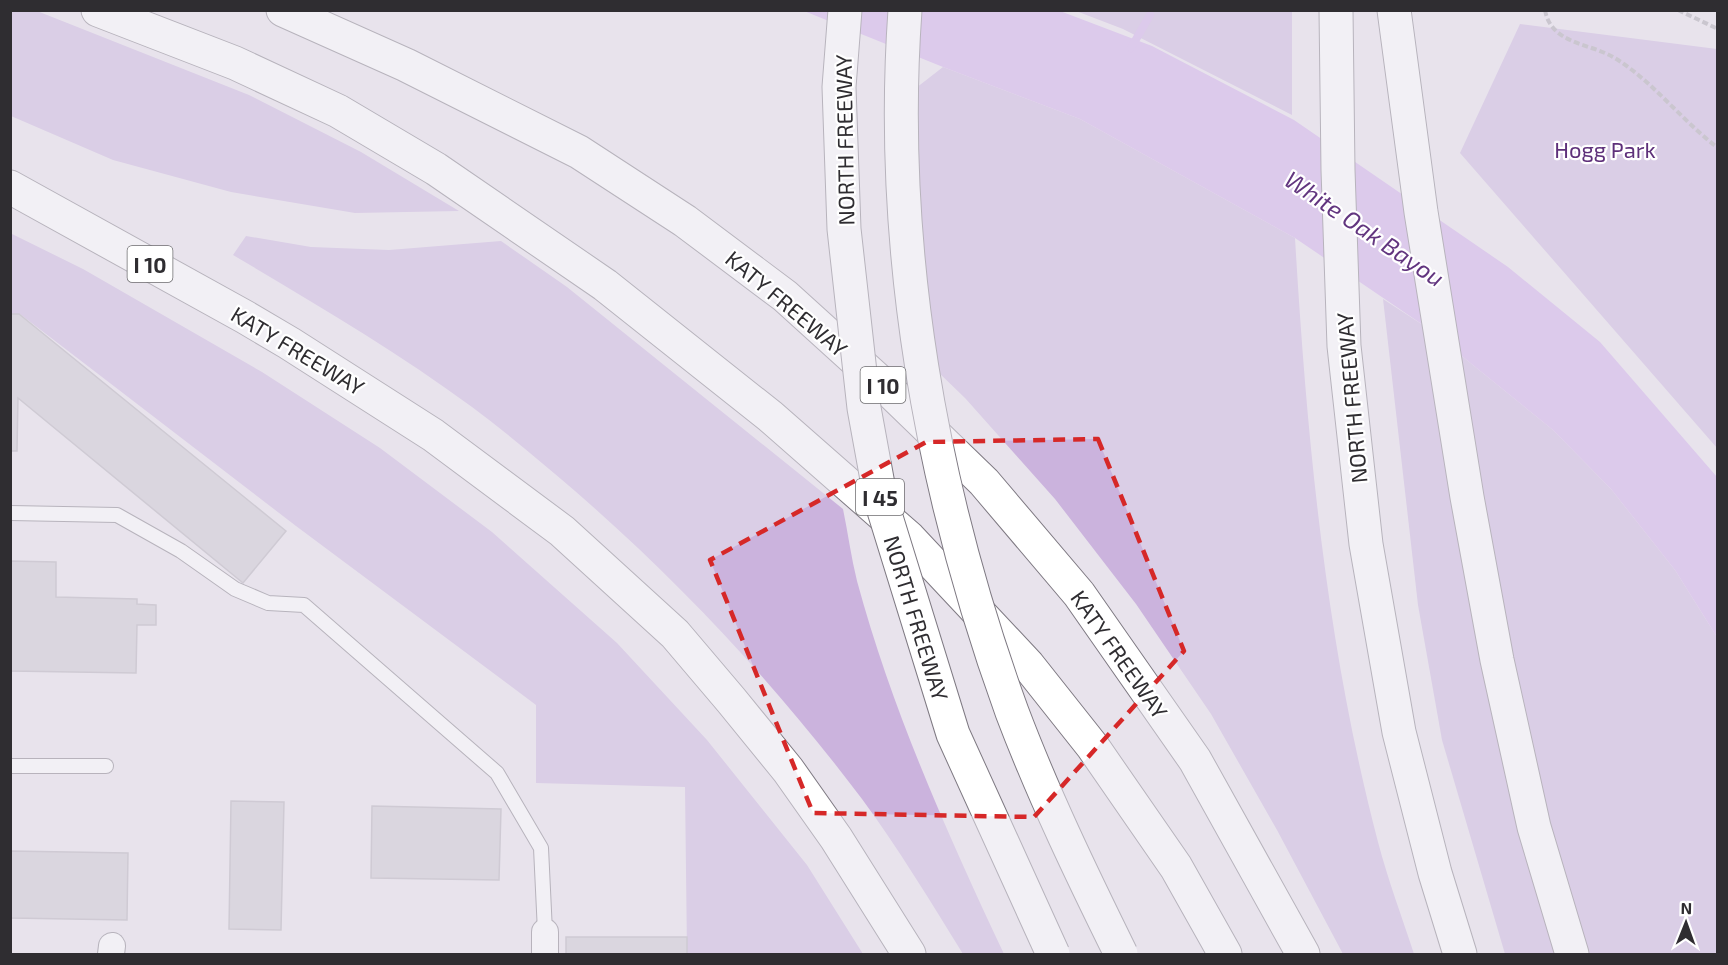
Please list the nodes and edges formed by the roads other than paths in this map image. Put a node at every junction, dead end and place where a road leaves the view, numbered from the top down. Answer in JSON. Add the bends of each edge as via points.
{"nodes":[{"id":1,"x":98,"y":10,"type":"edge"},
{"id":2,"x":283,"y":10,"type":"edge"},
{"id":3,"x":845,"y":10,"type":"edge"},
{"id":4,"x":905,"y":10,"type":"edge"},
{"id":5,"x":1336,"y":10,"type":"edge"},
{"id":6,"x":1394,"y":10,"type":"edge"},
{"id":7,"x":10,"y":187,"type":"edge"},
{"id":8,"x":10,"y":513,"type":"edge"},
{"id":9,"x":10,"y":766,"type":"edge"},
{"id":10,"x":106,"y":766,"type":"dead end"},
{"id":11,"x":545,"y":937,"type":"edge"},
{"id":12,"x":909,"y":954,"type":"edge"},
{"id":13,"x":1053,"y":954,"type":"edge"},
{"id":14,"x":1121,"y":954,"type":"edge"},
{"id":15,"x":1225,"y":954,"type":"edge"},
{"id":16,"x":1303,"y":954,"type":"edge"},
{"id":17,"x":1460,"y":954,"type":"edge"},
{"id":18,"x":1572,"y":954,"type":"edge"}],
"edges":[{"from":1,"to":15,"type":"highway","bridge":true,"via":[[235,63],[328,106],[436,169],[605,285],[770,416],[909,538],[1028,665],[1093,747],[1176,867]]},
{"from":2,"to":16,"type":"highway","name":"KATY FREEWAY","number":"I 10","via":[[406,65],[579,152],[685,221],[785,296],[892,393],[984,482],[1079,594],[1195,760]]},
{"from":3,"to":13,"type":"highway","name":"NORTH FREEWAY","number":"I 45","bridge":true,"via":[[840,87],[844,230],[864,408],[881,501],[953,734]]},
{"from":4,"to":14,"type":"highway","bridge":true,"via":[[903,177],[914,312],[929,414],[955,531],[1013,714]]},
{"from":5,"to":17,"type":"highway","name":"NORTH FREEWAY","via":[[1344,346],[1365,544],[1399,732]]},
{"from":6,"to":18,"type":"highway","via":[[1421,212],[1495,648],[1534,827]]},
{"from":7,"to":12,"type":"highway","name":"KATY FREEWAY","number":"I 10","via":[[245,317],[433,435],[562,531],[675,634],[789,770]]},
{"from":8,"to":11,"type":"lane","via":[[117,514],[181,551],[235,589],[268,603],[304,605],[497,773],[541,848]]},
{"from":9,"to":10,"type":"lane"}]}
